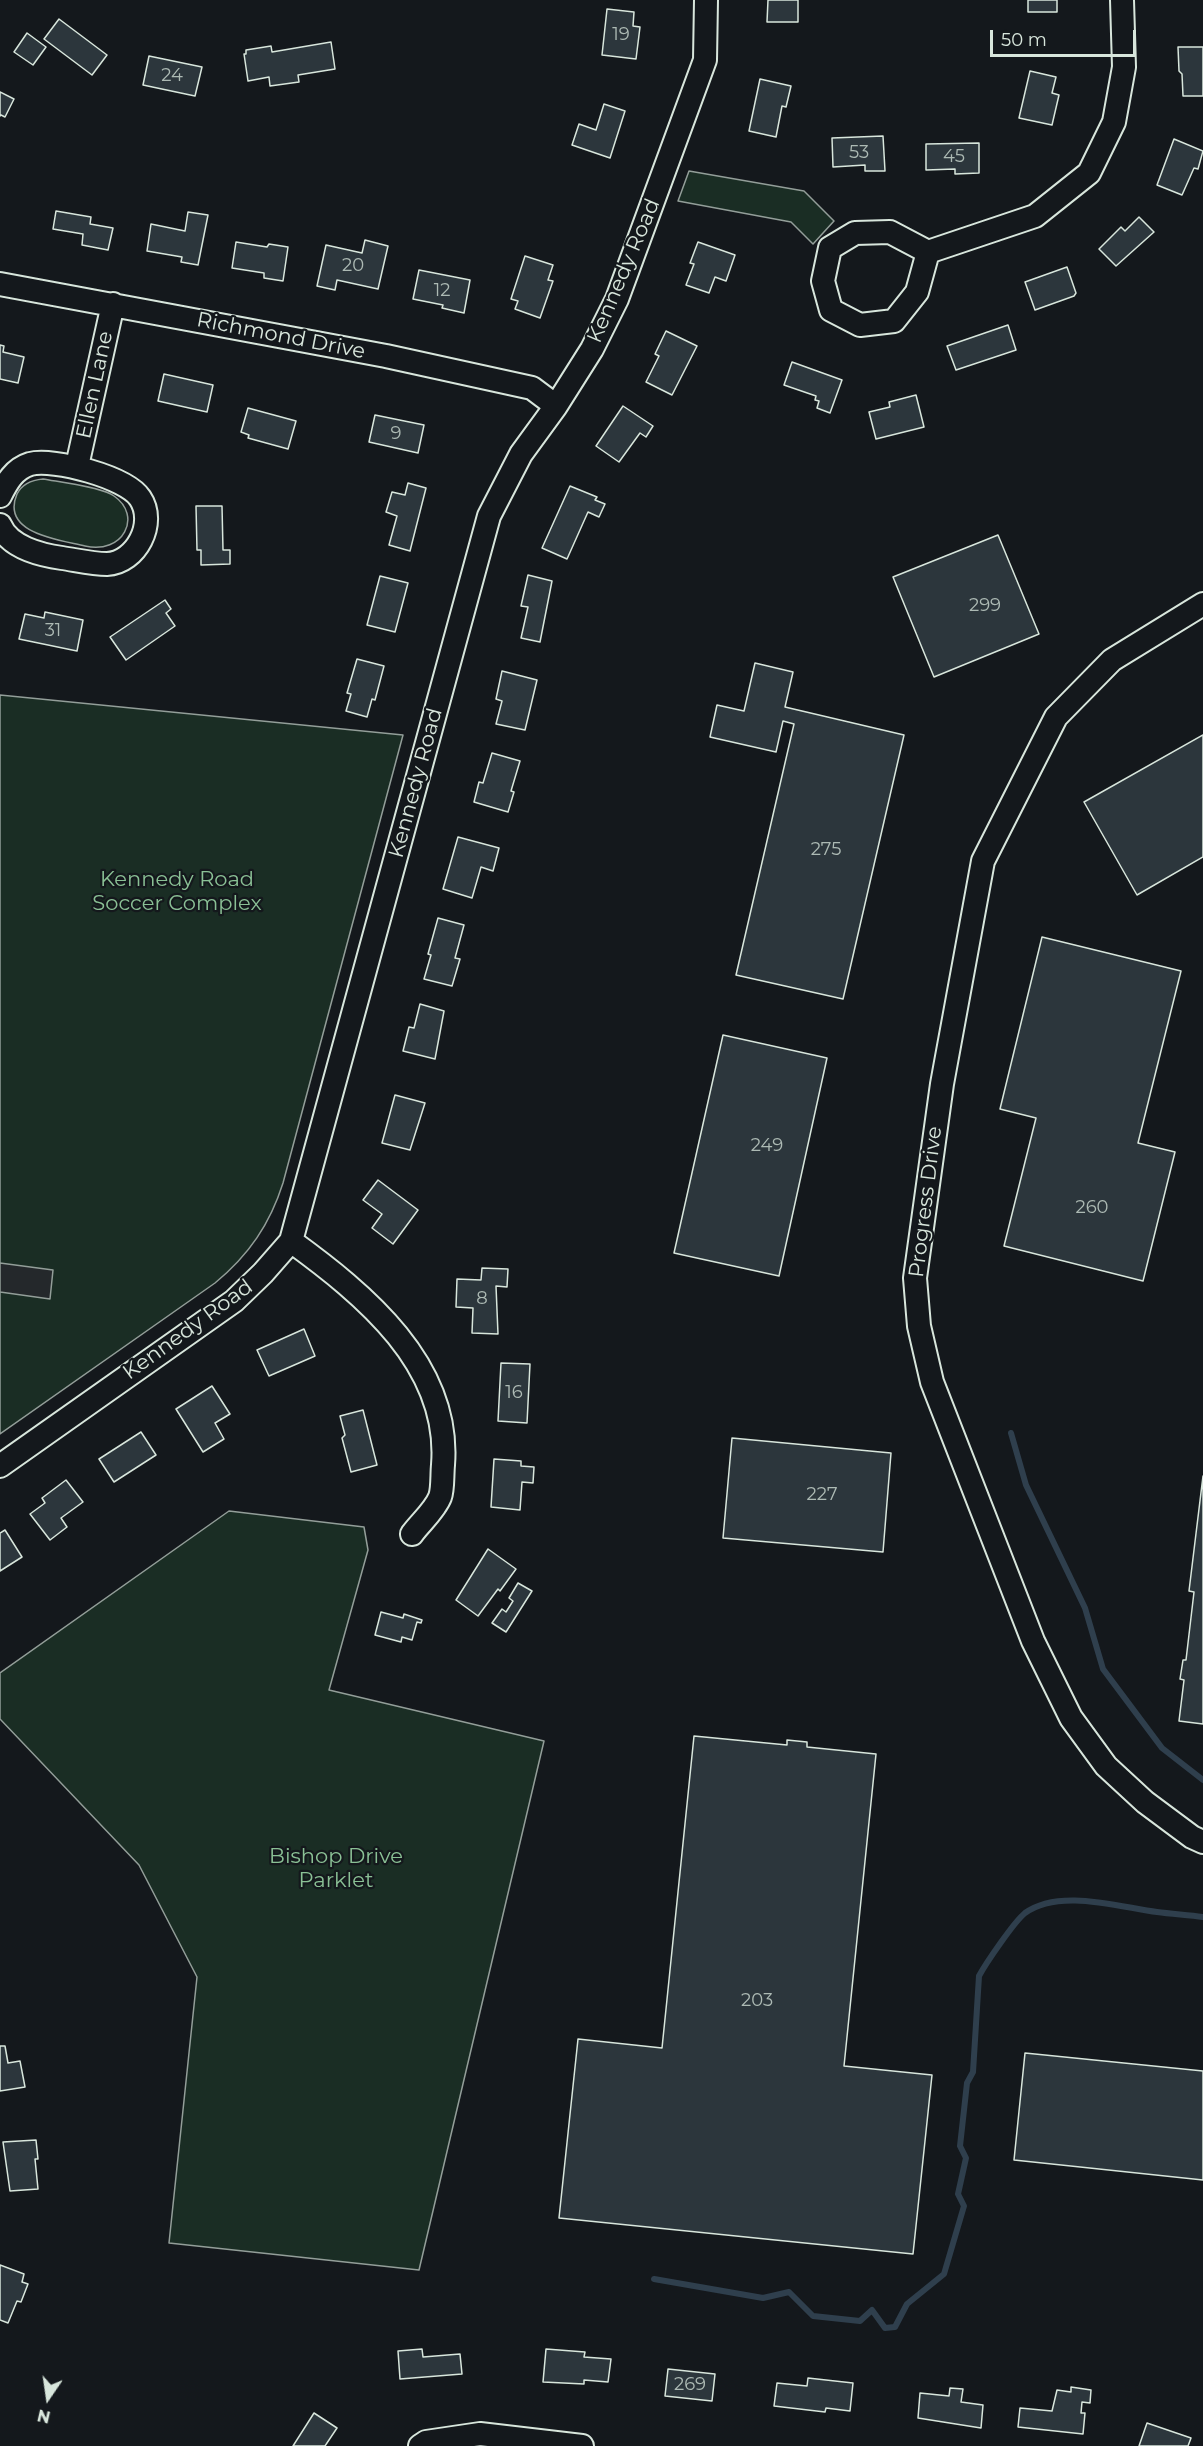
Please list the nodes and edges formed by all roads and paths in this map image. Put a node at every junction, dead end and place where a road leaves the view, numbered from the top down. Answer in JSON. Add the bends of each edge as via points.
{"nodes":[{"id":1,"x":706,"y":0,"type":"edge"},
{"id":2,"x":1122,"y":0,"type":"edge"},
{"id":3,"x":928,"y":252,"type":"junction"},
{"id":4,"x":0,"y":284,"type":"edge"},
{"id":5,"x":113,"y":304,"type":"junction"},
{"id":6,"x":556,"y":406,"type":"junction"},
{"id":7,"x":77,"y":466,"type":"junction"},
{"id":8,"x":0,"y":496,"type":"edge"},
{"id":9,"x":0,"y":525,"type":"edge"},
{"id":10,"x":1203,"y":604,"type":"edge"},
{"id":11,"x":291,"y":1241,"type":"junction"},
{"id":12,"x":0,"y":1466,"type":"edge"},
{"id":13,"x":412,"y":1534,"type":"dead end"},
{"id":14,"x":1203,"y":1842,"type":"edge"},
{"id":15,"x":420,"y":2446,"type":"edge"},
{"id":16,"x":582,"y":2446,"type":"edge"}],
"edges":[{"from":1,"to":6,"type":"street","name":"Kennedy Road","via":[[705,60],[685,118],[617,299],[592,349]]},
{"from":2,"to":3,"type":"street","via":[[1124,67],[1114,122],[1089,173],[1035,216]]},
{"from":3,"to":3,"type":"street","via":[[890,232],[855,233],[830,248],[823,281],[831,310],[860,325],[894,321],[917,292]]},
{"from":4,"to":5,"type":"street","name":"Richmond Drive"},
{"from":5,"to":6,"type":"street","name":"Richmond Drive","via":[[531,388]]},
{"from":5,"to":7,"type":"street","name":"Ellen Lane"},
{"from":6,"to":11,"type":"street","name":"Kennedy Road","via":[[521,454],[489,516]]},
{"from":7,"to":8,"type":"street","name":"Ellen Lane","via":[[32,464],[15,472]]},
{"from":7,"to":9,"type":"street","name":"Ellen Lane","via":[[121,483],[140,498],[146,516],[144,534],[124,560],[108,564],[52,557],[15,544]]},
{"from":10,"to":14,"type":"street","name":"Progress Drive","via":[[1112,660],[1056,717],[982,861],[942,1084],[915,1278],[919,1326],[932,1382],[1033,1641],[1071,1718],[1106,1766],[1145,1802]]},
{"from":11,"to":12,"type":"street","name":"Kennedy Road","via":[[234,1301]]},
{"from":11,"to":13,"type":"street","via":[[388,1323],[416,1360],[439,1408],[444,1453],[440,1497]]},
{"from":15,"to":16,"type":"street","via":[[480,2434]]}]}
